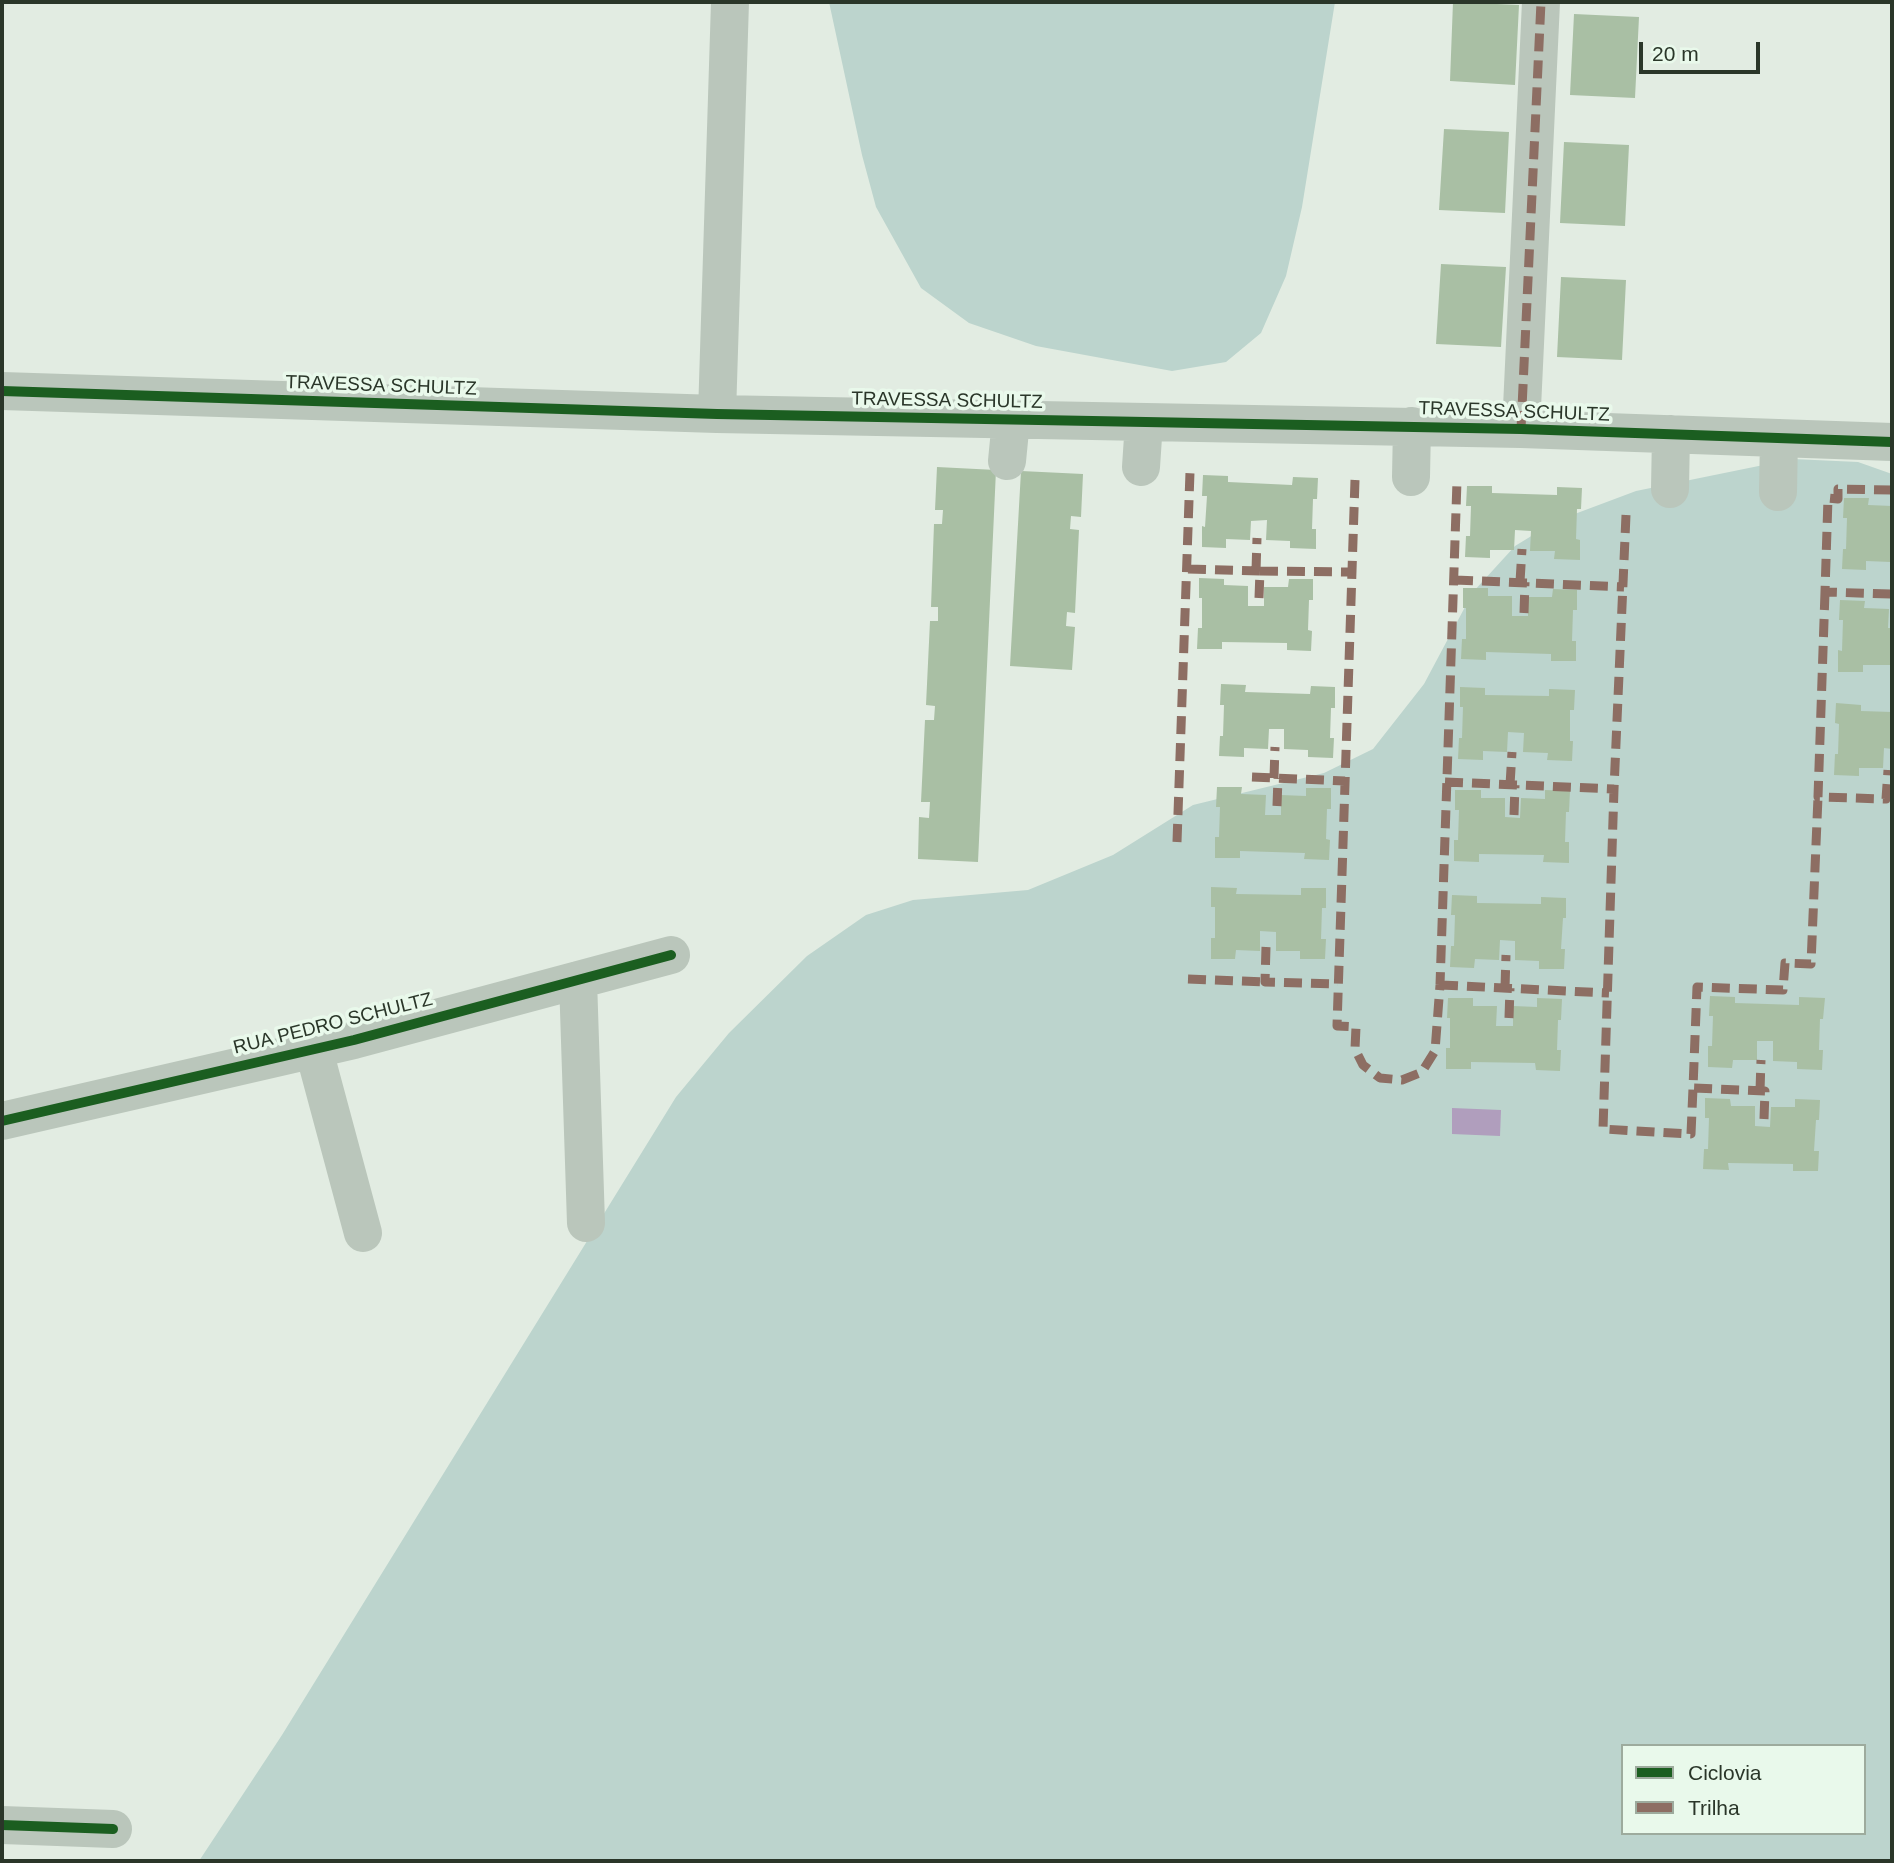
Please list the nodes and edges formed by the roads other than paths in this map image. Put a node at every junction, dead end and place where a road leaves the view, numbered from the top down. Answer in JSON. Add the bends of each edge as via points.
{"nodes":[{"id":1,"x":730,"y":2,"type":"edge"},
{"id":2,"x":1541,"y":2,"type":"edge"},
{"id":3,"x":2,"y":391,"type":"edge"},
{"id":4,"x":717,"y":414,"type":"junction"},
{"id":5,"x":1011,"y":420,"type":"junction"},
{"id":6,"x":1144,"y":422,"type":"junction"},
{"id":7,"x":1412,"y":426,"type":"junction"},
{"id":8,"x":1521,"y":429,"type":"junction"},
{"id":9,"x":1671,"y":434,"type":"junction"},
{"id":10,"x":1779,"y":438,"type":"junction"},
{"id":11,"x":1892,"y":442,"type":"edge"},
{"id":12,"x":1007,"y":461,"type":"dead end"},
{"id":13,"x":1141,"y":467,"type":"dead end"},
{"id":14,"x":1411,"y":477,"type":"dead end"},
{"id":15,"x":1670,"y":489,"type":"dead end"},
{"id":16,"x":1778,"y":492,"type":"dead end"},
{"id":17,"x":671,"y":955,"type":"dead end"},
{"id":18,"x":578,"y":980,"type":"junction"},
{"id":19,"x":313,"y":1047,"type":"junction"},
{"id":20,"x":2,"y":1121,"type":"edge"},
{"id":21,"x":586,"y":1223,"type":"dead end"},
{"id":22,"x":363,"y":1233,"type":"dead end"},
{"id":23,"x":2,"y":1825,"type":"edge"},
{"id":24,"x":113,"y":1829,"type":"dead end"}],
"edges":[{"from":1,"to":4,"type":"street"},
{"from":2,"to":8,"type":"street"},
{"from":3,"to":4,"type":"street","name":"TRAVESSA SCHULTZ"},
{"from":4,"to":5,"type":"street","name":"TRAVESSA SCHULTZ"},
{"from":5,"to":6,"type":"street","name":"TRAVESSA SCHULTZ"},
{"from":5,"to":12,"type":"street"},
{"from":6,"to":7,"type":"street","name":"TRAVESSA SCHULTZ"},
{"from":6,"to":13,"type":"street"},
{"from":7,"to":8,"type":"street","name":"TRAVESSA SCHULTZ"},
{"from":7,"to":14,"type":"street"},
{"from":8,"to":9,"type":"street","name":"TRAVESSA SCHULTZ"},
{"from":9,"to":10,"type":"street","name":"TRAVESSA SCHULTZ"},
{"from":9,"to":15,"type":"street"},
{"from":10,"to":11,"type":"street","name":"TRAVESSA SCHULTZ"},
{"from":10,"to":16,"type":"street"},
{"from":17,"to":18,"type":"street","name":"RUA PEDRO SCHULTZ"},
{"from":18,"to":19,"type":"street","name":"RUA PEDRO SCHULTZ"},
{"from":18,"to":21,"type":"street"},
{"from":19,"to":20,"type":"street","name":"RUA PEDRO SCHULTZ"},
{"from":19,"to":22,"type":"street"},
{"from":23,"to":24,"type":"street"}]}
